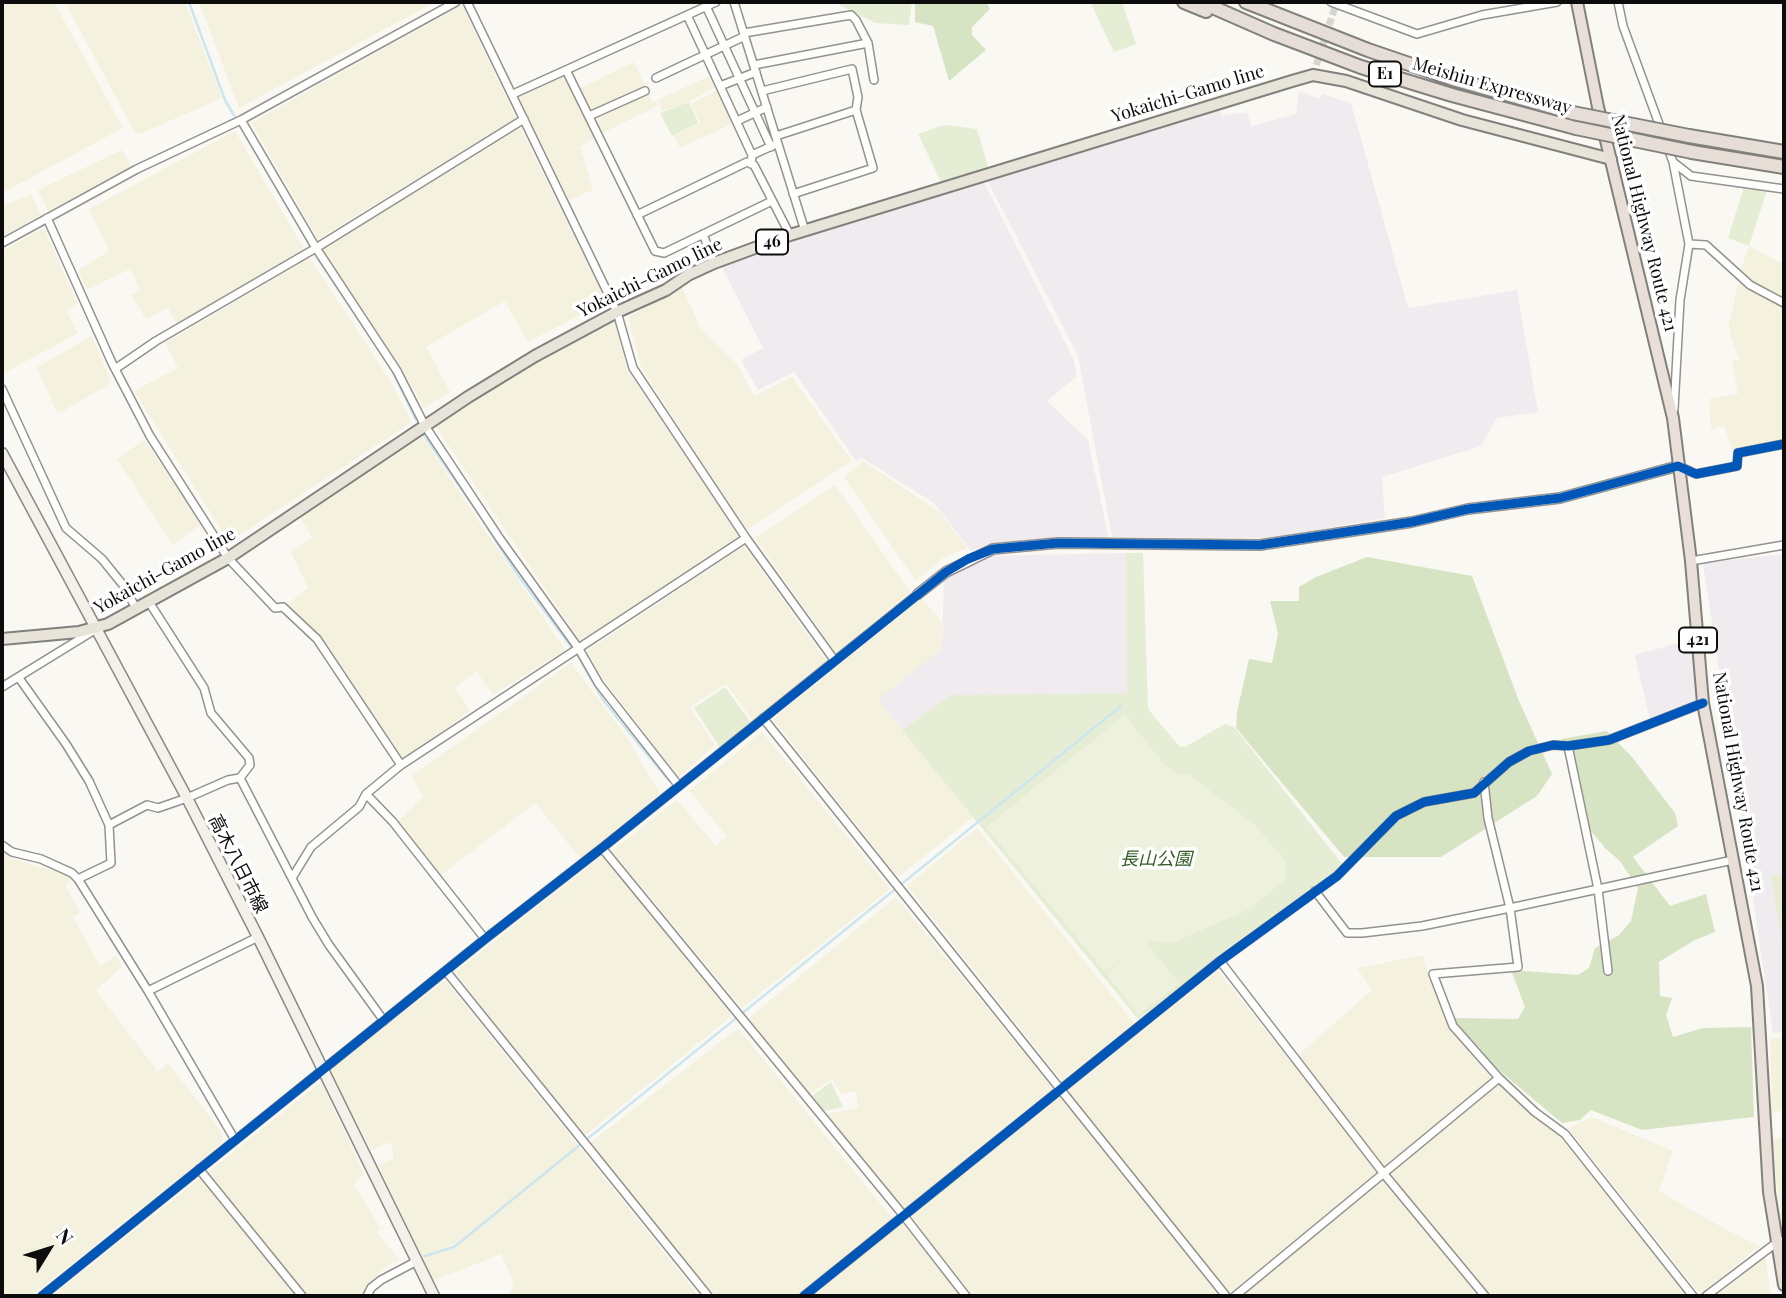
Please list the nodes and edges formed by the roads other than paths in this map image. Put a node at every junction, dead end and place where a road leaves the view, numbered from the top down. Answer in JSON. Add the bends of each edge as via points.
{"nodes":[{"id":1,"x":456,"y":2,"type":"edge"},
{"id":2,"x":467,"y":2,"type":"edge"},
{"id":3,"x":716,"y":2,"type":"edge"},
{"id":4,"x":734,"y":2,"type":"edge"},
{"id":5,"x":1184,"y":2,"type":"edge"},
{"id":6,"x":1201,"y":2,"type":"edge"},
{"id":7,"x":1246,"y":2,"type":"edge"},
{"id":8,"x":1331,"y":2,"type":"edge"},
{"id":9,"x":1557,"y":2,"type":"edge"},
{"id":10,"x":1577,"y":2,"type":"edge"},
{"id":11,"x":1618,"y":2,"type":"edge"},
{"id":12,"x":706,"y":6,"type":"junction"},
{"id":13,"x":687,"y":15,"type":"junction"},
{"id":14,"x":745,"y":35,"type":"junction"},
{"id":15,"x":868,"y":43,"type":"junction"},
{"id":16,"x":724,"y":46,"type":"junction"},
{"id":17,"x":706,"y":54,"type":"junction"},
{"id":18,"x":1361,"y":67,"type":"junction"},
{"id":19,"x":755,"y":69,"type":"junction"},
{"id":20,"x":566,"y":70,"type":"junction"},
{"id":21,"x":656,"y":78,"type":"dead end"},
{"id":22,"x":739,"y":79,"type":"junction"},
{"id":23,"x":874,"y":80,"type":"dead end"},
{"id":24,"x":720,"y":86,"type":"junction"},
{"id":25,"x":762,"y":90,"type":"junction"},
{"id":26,"x":645,"y":91,"type":"dead end"},
{"id":27,"x":513,"y":94,"type":"junction"},
{"id":28,"x":767,"y":107,"type":"junction"},
{"id":29,"x":856,"y":110,"type":"junction"},
{"id":30,"x":755,"y":113,"type":"junction"},
{"id":31,"x":590,"y":116,"type":"junction"},
{"id":32,"x":524,"y":119,"type":"junction"},
{"id":33,"x":241,"y":120,"type":"junction"},
{"id":34,"x":737,"y":121,"type":"junction"},
{"id":35,"x":775,"y":142,"type":"junction"},
{"id":36,"x":1784,"y":152,"type":"edge"},
{"id":37,"x":752,"y":159,"type":"junction"},
{"id":38,"x":1611,"y":159,"type":"junction"},
{"id":39,"x":1673,"y":162,"type":"junction"},
{"id":40,"x":1784,"y":167,"type":"edge"},
{"id":41,"x":1784,"y":189,"type":"edge"},
{"id":42,"x":793,"y":194,"type":"junction"},
{"id":43,"x":772,"y":201,"type":"junction"},
{"id":44,"x":637,"y":215,"type":"junction"},
{"id":45,"x":47,"y":218,"type":"junction"},
{"id":46,"x":805,"y":231,"type":"junction"},
{"id":47,"x":703,"y":234,"type":"junction"},
{"id":48,"x":790,"y":235,"type":"junction"},
{"id":49,"x":2,"y":243,"type":"edge"},
{"id":50,"x":1689,"y":244,"type":"junction"},
{"id":51,"x":316,"y":248,"type":"junction"},
{"id":52,"x":714,"y":262,"type":"junction"},
{"id":53,"x":1784,"y":303,"type":"edge"},
{"id":54,"x":617,"y":312,"type":"junction"},
{"id":55,"x":115,"y":369,"type":"junction"},
{"id":56,"x":2,"y":389,"type":"edge"},
{"id":57,"x":1673,"y":418,"type":"junction"},
{"id":58,"x":425,"y":426,"type":"junction"},
{"id":59,"x":1784,"y":444,"type":"edge"},
{"id":60,"x":2,"y":453,"type":"edge"},
{"id":61,"x":1678,"y":466,"type":"junction"},
{"id":62,"x":746,"y":538,"type":"junction"},
{"id":63,"x":1784,"y":545,"type":"edge"},
{"id":64,"x":228,"y":558,"type":"junction"},
{"id":65,"x":1691,"y":561,"type":"junction"},
{"id":66,"x":918,"y":594,"type":"joint"},
{"id":67,"x":149,"y":602,"type":"junction"},
{"id":68,"x":135,"y":608,"type":"junction"},
{"id":69,"x":97,"y":628,"type":"junction"},
{"id":70,"x":2,"y":639,"type":"edge"},
{"id":71,"x":579,"y":649,"type":"junction"},
{"id":72,"x":835,"y":661,"type":"junction"},
{"id":73,"x":19,"y":678,"type":"junction"},
{"id":74,"x":2,"y":687,"type":"edge"},
{"id":75,"x":1703,"y":703,"type":"junction"},
{"id":76,"x":764,"y":718,"type":"junction"},
{"id":77,"x":1568,"y":746,"type":"junction"},
{"id":78,"x":401,"y":765,"type":"junction"},
{"id":79,"x":240,"y":778,"type":"junction"},
{"id":80,"x":1484,"y":782,"type":"junction"},
{"id":81,"x":679,"y":786,"type":"junction"},
{"id":82,"x":366,"y":794,"type":"junction"},
{"id":83,"x":187,"y":798,"type":"junction"},
{"id":84,"x":109,"y":825,"type":"junction"},
{"id":85,"x":2,"y":845,"type":"edge"},
{"id":86,"x":603,"y":848,"type":"junction"},
{"id":87,"x":1733,"y":860,"type":"junction"},
{"id":88,"x":292,"y":878,"type":"junction"},
{"id":89,"x":78,"y":879,"type":"junction"},
{"id":90,"x":1598,"y":889,"type":"junction"},
{"id":91,"x":1315,"y":891,"type":"junction"},
{"id":92,"x":1510,"y":908,"type":"junction"},
{"id":93,"x":258,"y":937,"type":"junction"},
{"id":94,"x":485,"y":939,"type":"junction"},
{"id":95,"x":1220,"y":961,"type":"junction"},
{"id":96,"x":446,"y":971,"type":"junction"},
{"id":97,"x":1608,"y":971,"type":"dead end"},
{"id":98,"x":148,"y":991,"type":"junction"},
{"id":99,"x":384,"y":1021,"type":"junction"},
{"id":100,"x":324,"y":1071,"type":"junction"},
{"id":101,"x":1499,"y":1078,"type":"junction"},
{"id":102,"x":1061,"y":1090,"type":"junction"},
{"id":103,"x":235,"y":1140,"type":"junction"},
{"id":104,"x":200,"y":1168,"type":"junction"},
{"id":105,"x":1384,"y":1174,"type":"junction"},
{"id":106,"x":904,"y":1216,"type":"junction"},
{"id":107,"x":1780,"y":1241,"type":"edge"},
{"id":108,"x":417,"y":1261,"type":"junction"},
{"id":109,"x":1784,"y":1284,"type":"edge"},
{"id":110,"x":42,"y":1296,"type":"edge"},
{"id":111,"x":302,"y":1296,"type":"edge"},
{"id":112,"x":367,"y":1296,"type":"edge"},
{"id":113,"x":434,"y":1296,"type":"edge"},
{"id":114,"x":708,"y":1296,"type":"edge"},
{"id":115,"x":804,"y":1296,"type":"edge"},
{"id":116,"x":966,"y":1296,"type":"edge"},
{"id":117,"x":1226,"y":1296,"type":"edge"},
{"id":118,"x":1235,"y":1296,"type":"edge"},
{"id":119,"x":1485,"y":1296,"type":"edge"},
{"id":120,"x":1693,"y":1296,"type":"edge"},
{"id":121,"x":1706,"y":1296,"type":"edge"}],
"edges":[{"from":1,"to":33,"type":"street"},
{"from":2,"to":27,"type":"street"},
{"from":3,"to":12,"type":"street"},
{"from":4,"to":14,"type":"street"},
{"from":5,"to":18,"type":"highway","via":[[1272,39]]},
{"from":6,"to":18,"type":"highway","name":"Meishin Expressway","number":"E1"},
{"from":7,"to":36,"type":"highway","name":"Meishin Expressway","number":"E1","bridge":true,"via":[[1443,76],[1573,113]]},
{"from":8,"to":9,"type":"street","via":[[1417,34],[1482,15]]},
{"from":10,"to":38,"type":"highway","name":"National Highway Route 421","number":"421"},
{"from":11,"to":39,"type":"street"},
{"from":12,"to":13,"type":"street"},
{"from":12,"to":16,"type":"street"},
{"from":13,"to":17,"type":"street"},
{"from":13,"to":20,"type":"street"},
{"from":14,"to":15,"type":"street","via":[[851,15]]},
{"from":14,"to":16,"type":"street"},
{"from":14,"to":19,"type":"street"},
{"from":15,"to":19,"type":"street"},
{"from":15,"to":23,"type":"street"},
{"from":16,"to":17,"type":"street"},
{"from":16,"to":22,"type":"street"},
{"from":17,"to":21,"type":"street"},
{"from":17,"to":24,"type":"street"},
{"from":18,"to":40,"type":"highway","name":"Meishin Expressway","number":"E1","bridge":true,"via":[[1576,128]]},
{"from":19,"to":22,"type":"street"},
{"from":19,"to":25,"type":"street"},
{"from":20,"to":27,"type":"street"},
{"from":20,"to":31,"type":"street"},
{"from":22,"to":24,"type":"street"},
{"from":22,"to":30,"type":"street"},
{"from":24,"to":34,"type":"street"},
{"from":25,"to":28,"type":"street"},
{"from":25,"to":29,"type":"street","via":[[852,69]]},
{"from":26,"to":31,"type":"street"},
{"from":27,"to":32,"type":"street"},
{"from":28,"to":30,"type":"street"},
{"from":28,"to":35,"type":"street"},
{"from":29,"to":35,"type":"street"},
{"from":29,"to":42,"type":"street","via":[[873,168]]},
{"from":30,"to":34,"type":"street"},
{"from":30,"to":35,"type":"street"},
{"from":31,"to":44,"type":"street"},
{"from":32,"to":51,"type":"street"},
{"from":32,"to":54,"type":"street"},
{"from":33,"to":45,"type":"street"},
{"from":33,"to":51,"type":"street"},
{"from":34,"to":37,"type":"street"},
{"from":35,"to":37,"type":"street"},
{"from":35,"to":42,"type":"street"},
{"from":37,"to":43,"type":"street"},
{"from":37,"to":44,"type":"street"},
{"from":38,"to":46,"type":"main road","name":"Yokaichi-Gamo line","number":"46","via":[[1313,75]]},
{"from":38,"to":57,"type":"highway","name":"National Highway Route 421","number":"421"},
{"from":39,"to":41,"type":"street","via":[[1691,176]]},
{"from":39,"to":50,"type":"street"},
{"from":42,"to":46,"type":"street"},
{"from":43,"to":47,"type":"street"},
{"from":43,"to":48,"type":"street"},
{"from":44,"to":47,"type":"street","via":[[655,251],[664,253]]},
{"from":45,"to":49,"type":"street"},
{"from":45,"to":55,"type":"street"},
{"from":46,"to":48,"type":"main road","name":"Yokaichi-Gamo line","number":"46"},
{"from":47,"to":52,"type":"street"},
{"from":48,"to":52,"type":"main road","name":"Yokaichi-Gamo line","number":"46"},
{"from":50,"to":53,"type":"street","via":[[1706,245],[1750,285]]},
{"from":50,"to":57,"type":"street"},
{"from":51,"to":55,"type":"street"},
{"from":51,"to":58,"type":"street","via":[[397,371]]},
{"from":52,"to":54,"type":"main road","name":"Yokaichi-Gamo line","number":"46"},
{"from":54,"to":58,"type":"main road","name":"Yokaichi-Gamo line","number":"46","via":[[535,356]]},
{"from":54,"to":62,"type":"street","via":[[633,368]]},
{"from":55,"to":64,"type":"street","via":[[150,436]]},
{"from":56,"to":68,"type":"street","via":[[66,528],[102,559]]},
{"from":57,"to":61,"type":"highway","name":"National Highway Route 421","number":"421"},
{"from":58,"to":64,"type":"main road","name":"Yokaichi-Gamo line","number":"46"},
{"from":58,"to":71,"type":"street"},
{"from":59,"to":61,"type":"street","via":[[1738,453],[1737,466],[1696,474]]},
{"from":60,"to":69,"type":"main road","name":"高木八日市線"},
{"from":61,"to":65,"type":"highway","name":"National Highway Route 421","number":"421"},
{"from":61,"to":66,"type":"street","via":[[1560,498],[1260,545],[1058,543],[993,549],[946,572]]},
{"from":62,"to":71,"type":"street"},
{"from":62,"to":72,"type":"street"},
{"from":63,"to":65,"type":"street"},
{"from":64,"to":67,"type":"main road","name":"Yokaichi-Gamo line","number":"46"},
{"from":64,"to":78,"type":"street","via":[[275,608],[283,607],[317,639]]},
{"from":65,"to":75,"type":"highway","name":"National Highway Route 421","number":"421"},
{"from":66,"to":72,"type":"street"},
{"from":67,"to":68,"type":"main road","name":"Yokaichi-Gamo line","number":"46"},
{"from":67,"to":79,"type":"street","via":[[204,688],[211,713],[249,758],[250,765]]},
{"from":68,"to":69,"type":"main road","name":"Yokaichi-Gamo line","number":"46"},
{"from":69,"to":70,"type":"main road","name":"Yokaichi-Gamo line","number":"46"},
{"from":69,"to":73,"type":"street"},
{"from":69,"to":83,"type":"main road","name":"高木八日市線"},
{"from":71,"to":78,"type":"street"},
{"from":71,"to":81,"type":"street","via":[[619,712]]},
{"from":72,"to":76,"type":"street"},
{"from":73,"to":74,"type":"street"},
{"from":73,"to":84,"type":"street","via":[[83,772]]},
{"from":75,"to":77,"type":"street","via":[[1609,740]]},
{"from":75,"to":87,"type":"highway","name":"National Highway Route 421","number":"421"},
{"from":76,"to":81,"type":"street"},
{"from":76,"to":102,"type":"street"},
{"from":77,"to":80,"type":"street","via":[[1528,751]]},
{"from":77,"to":90,"type":"street"},
{"from":78,"to":82,"type":"street"},
{"from":79,"to":83,"type":"street"},
{"from":79,"to":88,"type":"street"},
{"from":80,"to":91,"type":"street","via":[[1474,793],[1424,802],[1396,816],[1337,877]]},
{"from":80,"to":92,"type":"street"},
{"from":81,"to":86,"type":"street"},
{"from":82,"to":88,"type":"street","via":[[359,807],[311,847]]},
{"from":82,"to":94,"type":"street"},
{"from":83,"to":84,"type":"street","via":[[158,808],[148,805]]},
{"from":83,"to":93,"type":"main road","name":"高木八日市線"},
{"from":84,"to":89,"type":"street","via":[[111,863]]},
{"from":85,"to":89,"type":"street","via":[[62,868]]},
{"from":86,"to":94,"type":"street"},
{"from":86,"to":106,"type":"street"},
{"from":87,"to":90,"type":"street"},
{"from":87,"to":107,"type":"highway","name":"National Highway Route 421","number":"421","via":[[1757,986],[1769,1192]]},
{"from":88,"to":99,"type":"street","via":[[328,945]]},
{"from":89,"to":98,"type":"street"},
{"from":90,"to":92,"type":"street"},
{"from":90,"to":97,"type":"street"},
{"from":91,"to":92,"type":"street","via":[[1347,933],[1422,926]]},
{"from":91,"to":95,"type":"street"},
{"from":92,"to":101,"type":"street","via":[[1518,967],[1433,974],[1452,1026]]},
{"from":93,"to":98,"type":"street"},
{"from":93,"to":100,"type":"main road","name":"高木八日市線"},
{"from":94,"to":96,"type":"street"},
{"from":95,"to":102,"type":"street"},
{"from":95,"to":105,"type":"street"},
{"from":96,"to":99,"type":"street"},
{"from":96,"to":114,"type":"street"},
{"from":98,"to":103,"type":"street"},
{"from":99,"to":100,"type":"street"},
{"from":100,"to":103,"type":"street"},
{"from":100,"to":108,"type":"main road","name":"高木八日市線"},
{"from":101,"to":105,"type":"street"},
{"from":101,"to":120,"type":"street","via":[[1565,1134]]},
{"from":102,"to":106,"type":"street"},
{"from":102,"to":117,"type":"street"},
{"from":103,"to":104,"type":"street"},
{"from":104,"to":110,"type":"street"},
{"from":104,"to":111,"type":"street"},
{"from":105,"to":118,"type":"street"},
{"from":105,"to":119,"type":"street"},
{"from":106,"to":115,"type":"street"},
{"from":106,"to":116,"type":"street"},
{"from":107,"to":109,"type":"highway","name":"National Highway Route 421","number":"421"},
{"from":107,"to":121,"type":"street"},
{"from":108,"to":112,"type":"street","via":[[381,1280]]},
{"from":108,"to":113,"type":"main road","name":"高木八日市線"}]}
